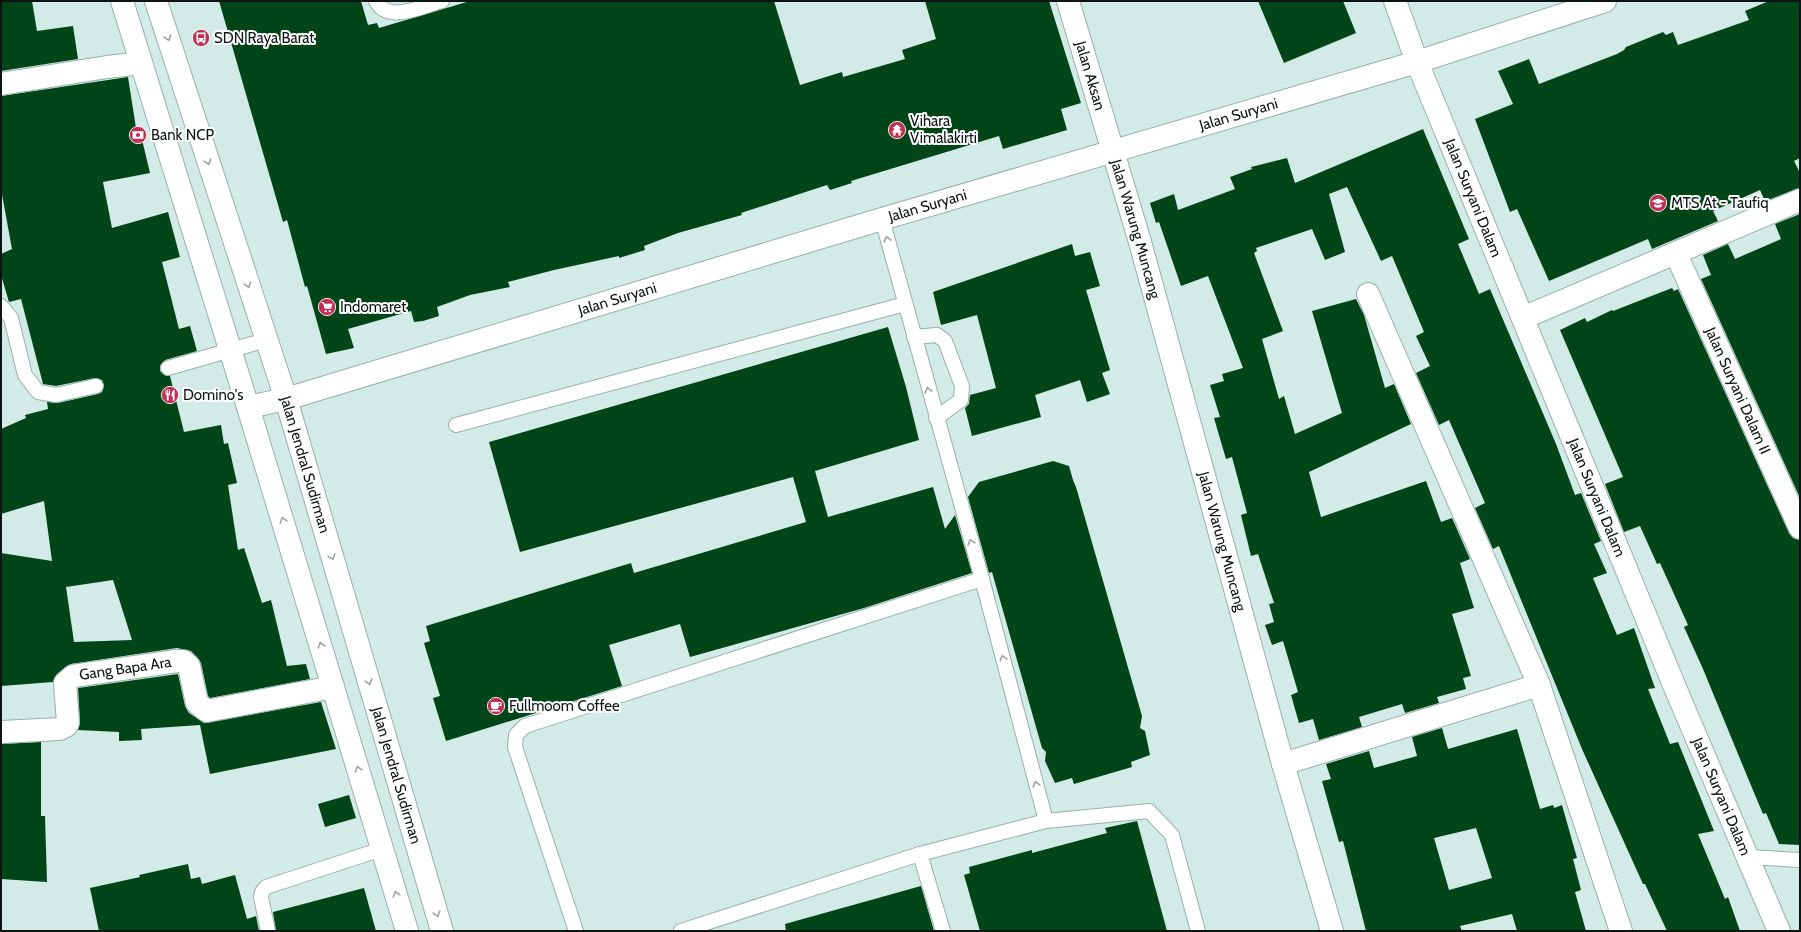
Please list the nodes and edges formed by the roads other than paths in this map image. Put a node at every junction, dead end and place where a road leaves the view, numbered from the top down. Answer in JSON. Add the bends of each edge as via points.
{"nodes":[{"id":1,"x":122,"y":1,"type":"edge"},
{"id":2,"x":156,"y":1,"type":"edge"},
{"id":3,"x":376,"y":1,"type":"edge"},
{"id":4,"x":442,"y":1,"type":"edge"},
{"id":5,"x":1068,"y":1,"type":"edge"},
{"id":6,"x":1395,"y":1,"type":"edge"},
{"id":7,"x":1605,"y":1,"type":"edge"},
{"id":8,"x":1417,"y":62,"type":"junction"},
{"id":9,"x":142,"y":64,"type":"junction"},
{"id":10,"x":1,"y":84,"type":"edge"},
{"id":11,"x":1112,"y":151,"type":"junction"},
{"id":12,"x":1800,"y":200,"type":"edge"},
{"id":13,"x":882,"y":220,"type":"junction"},
{"id":14,"x":1676,"y":254,"type":"junction"},
{"id":15,"x":1368,"y":294,"type":"dead end"},
{"id":16,"x":905,"y":304,"type":"junction"},
{"id":17,"x":1,"y":306,"type":"edge"},
{"id":18,"x":1523,"y":318,"type":"junction"},
{"id":19,"x":914,"y":337,"type":"junction"},
{"id":20,"x":266,"y":340,"type":"junction"},
{"id":21,"x":231,"y":350,"type":"junction"},
{"id":22,"x":168,"y":368,"type":"dead end"},
{"id":23,"x":96,"y":386,"type":"dead end"},
{"id":24,"x":286,"y":399,"type":"junction"},
{"id":25,"x":248,"y":407,"type":"junction"},
{"id":26,"x":936,"y":418,"type":"junction"},
{"id":27,"x":456,"y":425,"type":"dead end"},
{"id":28,"x":1800,"y":528,"type":"edge"},
{"id":29,"x":982,"y":579,"type":"junction"},
{"id":30,"x":1539,"y":685,"type":"junction"},
{"id":31,"x":334,"y":687,"type":"junction"},
{"id":32,"x":1,"y":732,"type":"edge"},
{"id":33,"x":1283,"y":764,"type":"junction"},
{"id":34,"x":1046,"y":821,"type":"junction"},
{"id":35,"x":382,"y":849,"type":"junction"},
{"id":36,"x":920,"y":854,"type":"junction"},
{"id":37,"x":1748,"y":857,"type":"junction"},
{"id":38,"x":1800,"y":860,"type":"edge"},
{"id":39,"x":268,"y":931,"type":"edge"},
{"id":40,"x":407,"y":931,"type":"edge"},
{"id":41,"x":442,"y":931,"type":"edge"},
{"id":42,"x":576,"y":931,"type":"edge"},
{"id":43,"x":681,"y":931,"type":"edge"},
{"id":44,"x":943,"y":931,"type":"edge"},
{"id":45,"x":1198,"y":931,"type":"edge"},
{"id":46,"x":1332,"y":931,"type":"edge"},
{"id":47,"x":1621,"y":931,"type":"edge"},
{"id":48,"x":1779,"y":931,"type":"edge"}],
"edges":[{"from":1,"to":9,"type":"street"},
{"from":2,"to":20,"type":"street","name":"Jalan Jendral Sudirman","one_way":true},
{"from":3,"to":4,"type":"lane","via":[[380,7],[391,13]]},
{"from":5,"to":11,"type":"street","name":"Jalan Aksan"},
{"from":6,"to":8,"type":"street","name":"Jalan Suryani Dalam"},
{"from":7,"to":8,"type":"street","name":"Jalan Suryani"},
{"from":8,"to":11,"type":"street","name":"Jalan Suryani"},
{"from":8,"to":18,"type":"street","name":"Jalan Suryani Dalam"},
{"from":9,"to":10,"type":"street"},
{"from":9,"to":21,"type":"street"},
{"from":11,"to":13,"type":"street","name":"Jalan Suryani"},
{"from":11,"to":33,"type":"street","name":"Jalan Warung Muncang","via":[[1142,250]]},
{"from":12,"to":14,"type":"street"},
{"from":16,"to":13,"type":"lane","one_way":true},
{"from":13,"to":24,"type":"street","name":"Jalan Suryani"},
{"from":14,"to":18,"type":"street"},
{"from":14,"to":28,"type":"street","name":"Jalan Suryani Dalam II"},
{"from":15,"to":30,"type":"street"},
{"from":16,"to":19,"type":"lane"},
{"from":16,"to":27,"type":"lane"},
{"from":17,"to":23,"type":"lane","via":[[11,318],[25,375],[38,392],[56,395]]},
{"from":18,"to":37,"type":"street","name":"Jalan Suryani Dalam","via":[[1679,697]]},
{"from":26,"to":19,"type":"lane","one_way":true},
{"from":19,"to":26,"type":"lane","via":[[937,335],[946,341],[962,386],[961,400]]},
{"from":20,"to":21,"type":"lane"},
{"from":20,"to":24,"type":"street","name":"Jalan Jendral Sudirman"},
{"from":21,"to":22,"type":"lane"},
{"from":21,"to":25,"type":"street"},
{"from":24,"to":25,"type":"street","name":"Jalan Suryani"},
{"from":24,"to":41,"type":"street","name":"Jalan Jendral Sudirman","one_way":true},
{"from":31,"to":25,"type":"street","one_way":true},
{"from":29,"to":26,"type":"lane","one_way":true},
{"from":34,"to":29,"type":"lane","one_way":true},
{"from":29,"to":42,"type":"lane","via":[[525,726],[516,735],[515,747]]},
{"from":30,"to":33,"type":"street"},
{"from":30,"to":47,"type":"street"},
{"from":31,"to":32,"type":"street","name":"Gang Bapa Ara","via":[[207,711],[197,703],[189,666],[183,662],[165,662],[74,676],[65,683],[68,723],[66,726],[60,729]]},
{"from":35,"to":31,"type":"street","one_way":true},
{"from":33,"to":46,"type":"street","name":"Jalan Warung Muncang"},
{"from":34,"to":36,"type":"lane"},
{"from":34,"to":45,"type":"lane","via":[[1149,811],[1172,835]]},
{"from":35,"to":39,"type":"lane","via":[[266,887],[261,897]]},
{"from":40,"to":35,"type":"street","one_way":true},
{"from":36,"to":43,"type":"lane"},
{"from":36,"to":44,"type":"lane"},
{"from":37,"to":38,"type":"lane"},
{"from":37,"to":48,"type":"street","name":"Jalan Suryani Dalam"}]}
